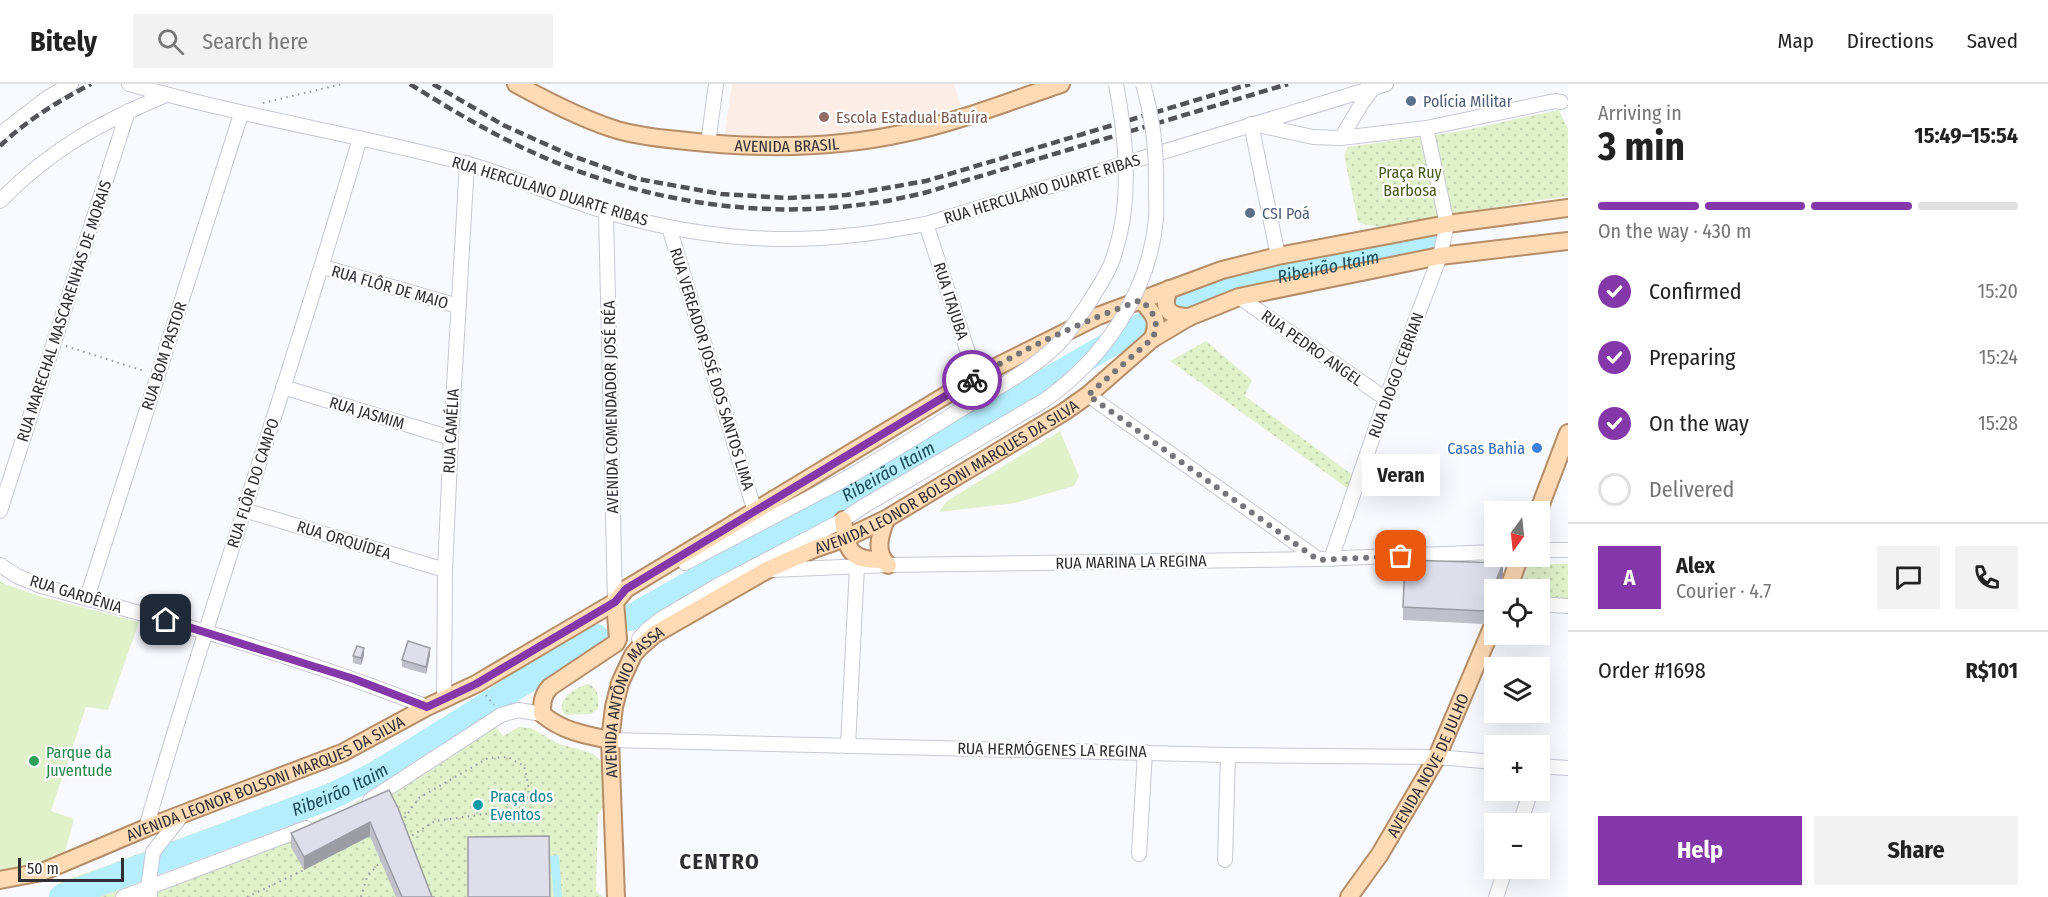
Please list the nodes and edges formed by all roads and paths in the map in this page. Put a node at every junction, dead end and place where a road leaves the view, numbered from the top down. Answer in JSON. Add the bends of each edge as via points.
{"nodes":[{"id":1,"x":70,"y":84,"type":"edge"},
{"id":2,"x":129,"y":84,"type":"edge"},
{"id":3,"x":342,"y":84,"type":"edge"},
{"id":4,"x":516,"y":84,"type":"edge"},
{"id":5,"x":716,"y":84,"type":"edge"},
{"id":6,"x":1062,"y":84,"type":"edge"},
{"id":7,"x":1116,"y":84,"type":"edge"},
{"id":8,"x":1143,"y":84,"type":"edge"},
{"id":9,"x":1379,"y":86,"type":"edge"},
{"id":10,"x":166,"y":95,"type":"junction"},
{"id":11,"x":1566,"y":100,"type":"edge"},
{"id":12,"x":128,"y":111,"type":"junction"},
{"id":13,"x":241,"y":114,"type":"junction"},
{"id":14,"x":1251,"y":124,"type":"junction"},
{"id":15,"x":1426,"y":128,"type":"junction"},
{"id":16,"x":0,"y":134,"type":"edge"},
{"id":17,"x":360,"y":138,"type":"junction"},
{"id":18,"x":1341,"y":138,"type":"junction"},
{"id":19,"x":708,"y":144,"type":"junction"},
{"id":20,"x":467,"y":163,"type":"junction"},
{"id":21,"x":0,"y":201,"type":"edge"},
{"id":22,"x":1568,"y":208,"type":"edge"},
{"id":23,"x":606,"y":212,"type":"junction"},
{"id":24,"x":1447,"y":224,"type":"junction"},
{"id":25,"x":926,"y":225,"type":"junction"},
{"id":26,"x":669,"y":227,"type":"junction"},
{"id":27,"x":1568,"y":241,"type":"edge"},
{"id":28,"x":1278,"y":256,"type":"junction"},
{"id":29,"x":1440,"y":256,"type":"junction"},
{"id":30,"x":323,"y":267,"type":"junction"},
{"id":31,"x":1169,"y":289,"type":"junction"},
{"id":32,"x":1239,"y":297,"type":"junction"},
{"id":33,"x":1141,"y":300,"type":"junction"},
{"id":34,"x":458,"y":306,"type":"junction"},
{"id":35,"x":1189,"y":317,"type":"junction"},
{"id":36,"x":1152,"y":339,"type":"junction"},
{"id":37,"x":54,"y":341,"type":"junction"},
{"id":38,"x":158,"y":376,"type":"junction"},
{"id":39,"x":976,"y":377,"type":"junction"},
{"id":40,"x":283,"y":387,"type":"junction"},
{"id":41,"x":1088,"y":395,"type":"junction"},
{"id":42,"x":1386,"y":399,"type":"junction"},
{"id":43,"x":1568,"y":433,"type":"edge"},
{"id":44,"x":451,"y":438,"type":"junction"},
{"id":45,"x":1542,"y":501,"type":"edge"},
{"id":46,"x":244,"y":510,"type":"junction"},
{"id":47,"x":0,"y":511,"type":"edge"},
{"id":48,"x":755,"y":512,"type":"junction"},
{"id":49,"x":886,"y":519,"type":"junction"},
{"id":50,"x":843,"y":520,"type":"junction"},
{"id":51,"x":846,"y":538,"type":"junction"},
{"id":52,"x":792,"y":546,"type":"junction"},
{"id":53,"x":1550,"y":550,"type":"edge"},
{"id":54,"x":1568,"y":550,"type":"edge"},
{"id":55,"x":1484,"y":552,"type":"edge"},
{"id":56,"x":1325,"y":559,"type":"junction"},
{"id":57,"x":783,"y":562,"type":"junction"},
{"id":58,"x":885,"y":562,"type":"junction"},
{"id":59,"x":0,"y":565,"type":"edge"},
{"id":60,"x":857,"y":566,"type":"junction"},
{"id":61,"x":445,"y":570,"type":"junction"},
{"id":62,"x":767,"y":570,"type":"junction"},
{"id":63,"x":87,"y":598,"type":"junction"},
{"id":64,"x":615,"y":602,"type":"junction"},
{"id":65,"x":1550,"y":605,"type":"edge"},
{"id":66,"x":1568,"y":606,"type":"edge"},
{"id":67,"x":205,"y":631,"type":"junction"},
{"id":68,"x":1485,"y":645,"type":"edge"},
{"id":69,"x":633,"y":655,"type":"junction"},
{"id":70,"x":484,"y":694,"type":"dead end"},
{"id":71,"x":444,"y":699,"type":"junction"},
{"id":72,"x":427,"y":707,"type":"junction"},
{"id":73,"x":498,"y":711,"type":"dead end"},
{"id":74,"x":542,"y":714,"type":"junction"},
{"id":75,"x":610,"y":740,"type":"junction"},
{"id":76,"x":848,"y":746,"type":"junction"},
{"id":77,"x":1145,"y":752,"type":"junction"},
{"id":78,"x":1228,"y":755,"type":"junction"},
{"id":79,"x":1437,"y":758,"type":"junction"},
{"id":80,"x":1484,"y":761,"type":"edge"},
{"id":81,"x":1550,"y":767,"type":"edge"},
{"id":82,"x":1568,"y":768,"type":"edge"},
{"id":83,"x":359,"y":806,"type":"edge"},
{"id":84,"x":183,"y":814,"type":"junction"},
{"id":85,"x":398,"y":821,"type":"edge"},
{"id":86,"x":315,"y":824,"type":"edge"},
{"id":87,"x":146,"y":828,"type":"junction"},
{"id":88,"x":405,"y":840,"type":"edge"},
{"id":89,"x":1139,"y":854,"type":"dead end"},
{"id":90,"x":1225,"y":860,"type":"dead end"},
{"id":91,"x":381,"y":861,"type":"edge"},
{"id":92,"x":304,"y":870,"type":"edge"},
{"id":93,"x":1502,"y":879,"type":"edge"},
{"id":94,"x":0,"y":880,"type":"edge"},
{"id":95,"x":149,"y":893,"type":"edge"},
{"id":96,"x":123,"y":897,"type":"edge"},
{"id":97,"x":247,"y":897,"type":"edge"},
{"id":98,"x":361,"y":897,"type":"edge"},
{"id":99,"x":616,"y":897,"type":"edge"},
{"id":100,"x":1349,"y":897,"type":"edge"},
{"id":101,"x":1496,"y":897,"type":"edge"}],
"edges":[{"from":1,"to":16,"type":"street"},
{"from":2,"to":10,"type":"street","name":"RUA HERCULANO DUARTE RIBAS"},
{"from":3,"to":13,"type":"path","via":[[268,101]]},
{"from":4,"to":19,"type":"main road","name":"AVENIDA BRASIL","via":[[567,112],[613,129]]},
{"from":5,"to":19,"type":"street"},
{"from":6,"to":19,"type":"main road","name":"AVENIDA BRASIL","via":[[944,123],[862,141],[787,146]]},
{"from":7,"to":64,"type":"street","name":"AVENIDA LEONOR BOLSONI MARQUES DA SILVA","bridge":true,"via":[[1127,170],[1123,214],[1111,263],[1060,342],[1028,369],[847,478]]},
{"from":8,"to":50,"type":"street","name":"AVENIDA LEONOR BOLSONI MARQUES DA SILVA","bridge":true,"via":[[1155,136],[1156,220],[1141,279],[1117,326],[1088,363],[1045,400]]},
{"from":9,"to":14,"type":"street","name":"RUA HERCULANO DUARTE RIBAS"},
{"from":9,"to":18,"type":"street","via":[[1362,103]]},
{"from":10,"to":12,"type":"street"},
{"from":10,"to":13,"type":"street","name":"RUA HERCULANO DUARTE RIBAS"},
{"from":11,"to":15,"type":"street"},
{"from":12,"to":21,"type":"street","via":[[85,133],[39,164]]},
{"from":12,"to":37,"type":"street","name":"RUA MARECHAL MASCARENHAS DE MORAIS"},
{"from":13,"to":17,"type":"street","name":"RUA HERCULANO DUARTE RIBAS"},
{"from":13,"to":38,"type":"street","name":"RUA BOM PASTOR"},
{"from":14,"to":18,"type":"street","via":[[1312,137]]},
{"from":14,"to":25,"type":"street","name":"RUA HERCULANO DUARTE RIBAS"},
{"from":14,"to":28,"type":"street"},
{"from":15,"to":18,"type":"street"},
{"from":15,"to":24,"type":"street"},
{"from":17,"to":20,"type":"street","name":"RUA HERCULANO DUARTE RIBAS"},
{"from":17,"to":30,"type":"street","name":"RUA FLÔR DO CAMPO"},
{"from":20,"to":23,"type":"street","name":"RUA HERCULANO DUARTE RIBAS"},
{"from":20,"to":34,"type":"street","name":"RUA CAMÉLIA"},
{"from":22,"to":24,"type":"main road","name":"AVENIDA LEONOR BOLSONI MARQUES DA SILVA"},
{"from":23,"to":26,"type":"street","name":"RUA HERCULANO DUARTE RIBAS"},
{"from":23,"to":64,"type":"street","name":"AVENIDA COMENDADOR JOSÉ RÉA"},
{"from":24,"to":28,"type":"main road","name":"AVENIDA LEONOR BOLSONI MARQUES DA SILVA"},
{"from":24,"to":29,"type":"street","name":"RUA DIOGO CEBRIAN"},
{"from":25,"to":26,"type":"street","name":"RUA HERCULANO DUARTE RIBAS","via":[[853,236],[802,238],[753,238]]},
{"from":25,"to":39,"type":"street","name":"RUA ITAJUBA"},
{"from":26,"to":48,"type":"street","name":"RUA VEREADOR JOSÉ DOS SANTOS LIMA"},
{"from":27,"to":29,"type":"main road","name":"AVENIDA LEONOR BOLSONI MARQUES DA SILVA"},
{"from":28,"to":31,"type":"main road","name":"AVENIDA LEONOR BOLSONI MARQUES DA SILVA"},
{"from":29,"to":32,"type":"main road","name":"AVENIDA LEONOR BOLSONI MARQUES DA SILVA"},
{"from":29,"to":42,"type":"street","name":"RUA DIOGO CEBRIAN"},
{"from":30,"to":34,"type":"street","name":"RUA FLÔR DE MAIO"},
{"from":30,"to":40,"type":"street","name":"RUA FLÔR DO CAMPO"},
{"from":31,"to":33,"type":"main road","name":"AVENIDA LEONOR BOLSONI MARQUES DA SILVA"},
{"from":31,"to":35,"type":"main road","via":[[1166,305],[1170,313]]},
{"from":32,"to":35,"type":"main road","name":"AVENIDA LEONOR BOLSONI MARQUES DA SILVA"},
{"from":32,"to":42,"type":"street","name":"RUA PEDRO ANGEL"},
{"from":33,"to":36,"type":"main road","via":[[1156,319]]},
{"from":33,"to":39,"type":"main road","name":"AVENIDA LEONOR BOLSONI MARQUES DA SILVA","via":[[1070,329]]},
{"from":34,"to":44,"type":"street","name":"RUA CAMÉLIA"},
{"from":35,"to":36,"type":"main road","name":"AVENIDA LEONOR BOLSONI MARQUES DA SILVA"},
{"from":36,"to":41,"type":"main road","name":"AVENIDA LEONOR BOLSONI MARQUES DA SILVA"},
{"from":37,"to":38,"type":"path"},
{"from":37,"to":47,"type":"street","name":"RUA MARECHAL MASCARENHAS DE MORAIS"},
{"from":38,"to":63,"type":"street","name":"RUA BOM PASTOR"},
{"from":39,"to":48,"type":"main road","name":"AVENIDA LEONOR BOLSONI MARQUES DA SILVA"},
{"from":40,"to":44,"type":"street","name":"RUA JASMIM"},
{"from":40,"to":46,"type":"street","name":"RUA FLÔR DO CAMPO"},
{"from":41,"to":49,"type":"main road","name":"AVENIDA LEONOR BOLSONI MARQUES DA SILVA"},
{"from":41,"to":56,"type":"street"},
{"from":42,"to":56,"type":"street","name":"RUA DIOGO CEBRIAN"},
{"from":43,"to":45,"type":"main road"},
{"from":44,"to":61,"type":"street","name":"RUA CAMÉLIA"},
{"from":46,"to":61,"type":"street","name":"RUA ORQUÍDEA"},
{"from":46,"to":67,"type":"street","name":"RUA FLÔR DO CAMPO"},
{"from":48,"to":64,"type":"main road","name":"AVENIDA LEONOR BOLSONI MARQUES DA SILVA","via":[[626,589]]},
{"from":49,"to":51,"type":"main road","name":"AVENIDA LEONOR BOLSONI MARQUES DA SILVA"},
{"from":49,"to":58,"type":"main road","via":[[879,544]]},
{"from":50,"to":51,"type":"main road"},
{"from":50,"to":52,"type":"street","name":"AVENIDA LEONOR BOLSONI MARQUES DA SILVA"},
{"from":51,"to":57,"type":"main road","name":"AVENIDA LEONOR BOLSONI MARQUES DA SILVA"},
{"from":51,"to":58,"type":"main road","via":[[857,557]]},
{"from":52,"to":57,"type":"main road"},
{"from":52,"to":69,"type":"street","name":"AVENIDA LEONOR BOLSONI MARQUES DA SILVA","via":[[661,619],[639,639]]},
{"from":53,"to":54,"type":"street"},
{"from":55,"to":56,"type":"street","name":"RUA MARINA LA REGINA"},
{"from":56,"to":58,"type":"street","name":"RUA MARINA LA REGINA"},
{"from":57,"to":62,"type":"main road","name":"AVENIDA LEONOR BOLSONI MARQUES DA SILVA"},
{"from":58,"to":60,"type":"street","name":"RUA MARINA LA REGINA"},
{"from":59,"to":63,"type":"street","name":"RUA GARDÊNIA","via":[[41,586]]},
{"from":60,"to":62,"type":"street","name":"RUA MARINA LA REGINA"},
{"from":60,"to":76,"type":"street"},
{"from":61,"to":71,"type":"street","name":"RUA CAMÉLIA"},
{"from":62,"to":69,"type":"main road","name":"AVENIDA ANTÔNIO MASSA","via":[[655,634]]},
{"from":63,"to":67,"type":"street","name":"RUA GARDÊNIA"},
{"from":64,"to":71,"type":"main road","name":"AVENIDA LEONOR BOLSONI MARQUES DA SILVA","via":[[482,681]]},
{"from":64,"to":74,"type":"main road","via":[[616,643],[550,687],[543,694]]},
{"from":65,"to":66,"type":"street"},
{"from":67,"to":72,"type":"street","name":"RUA GARDÊNIA"},
{"from":67,"to":87,"type":"street","name":"RUA FLÔR DO CAMPO"},
{"from":68,"to":79,"type":"main road","name":"AVENIDA NOVE DE JULHO"},
{"from":69,"to":75,"type":"main road","name":"AVENIDA ANTÔNIO MASSA","via":[[620,682]]},
{"from":70,"to":73,"type":"path"},
{"from":71,"to":72,"type":"main road","name":"AVENIDA LEONOR BOLSONI MARQUES DA SILVA"},
{"from":72,"to":84,"type":"main road","name":"AVENIDA LEONOR BOLSONI MARQUES DA SILVA","via":[[342,753]]},
{"from":74,"to":75,"type":"main road","via":[[572,732]]},
{"from":74,"to":83,"type":"street","via":[[518,710],[501,715]]},
{"from":75,"to":76,"type":"street","name":"RUA HERMÓGENES LA REGINA"},
{"from":75,"to":99,"type":"main road","name":"AVENIDA ANTÔNIO MASSA"},
{"from":76,"to":77,"type":"street","name":"RUA HERMÓGENES LA REGINA"},
{"from":77,"to":78,"type":"street","name":"RUA HERMÓGENES LA REGINA"},
{"from":77,"to":89,"type":"street"},
{"from":78,"to":79,"type":"street","name":"RUA HERMÓGENES LA REGINA"},
{"from":78,"to":90,"type":"street"},
{"from":79,"to":80,"type":"street","name":"RUA HERMÓGENES LA REGINA"},
{"from":79,"to":100,"type":"main road","name":"AVENIDA NOVE DE JULHO","via":[[1380,854]]},
{"from":81,"to":82,"type":"street"},
{"from":84,"to":87,"type":"main road","name":"AVENIDA LEONOR BOLSONI MARQUES DA SILVA"},
{"from":84,"to":95,"type":"street","via":[[153,852]]},
{"from":85,"to":88,"type":"path","via":[[403,820],[419,798],[488,758],[508,757],[524,766],[530,792],[521,809],[435,821]]},
{"from":86,"to":95,"type":"street"},
{"from":87,"to":94,"type":"main road","name":"AVENIDA LEONOR BOLSONI MARQUES DA SILVA","via":[[42,872]]},
{"from":91,"to":98,"type":"path","via":[[367,877]]},
{"from":92,"to":97,"type":"path"},
{"from":93,"to":101,"type":"street"},
{"from":95,"to":96,"type":"street"}]}
